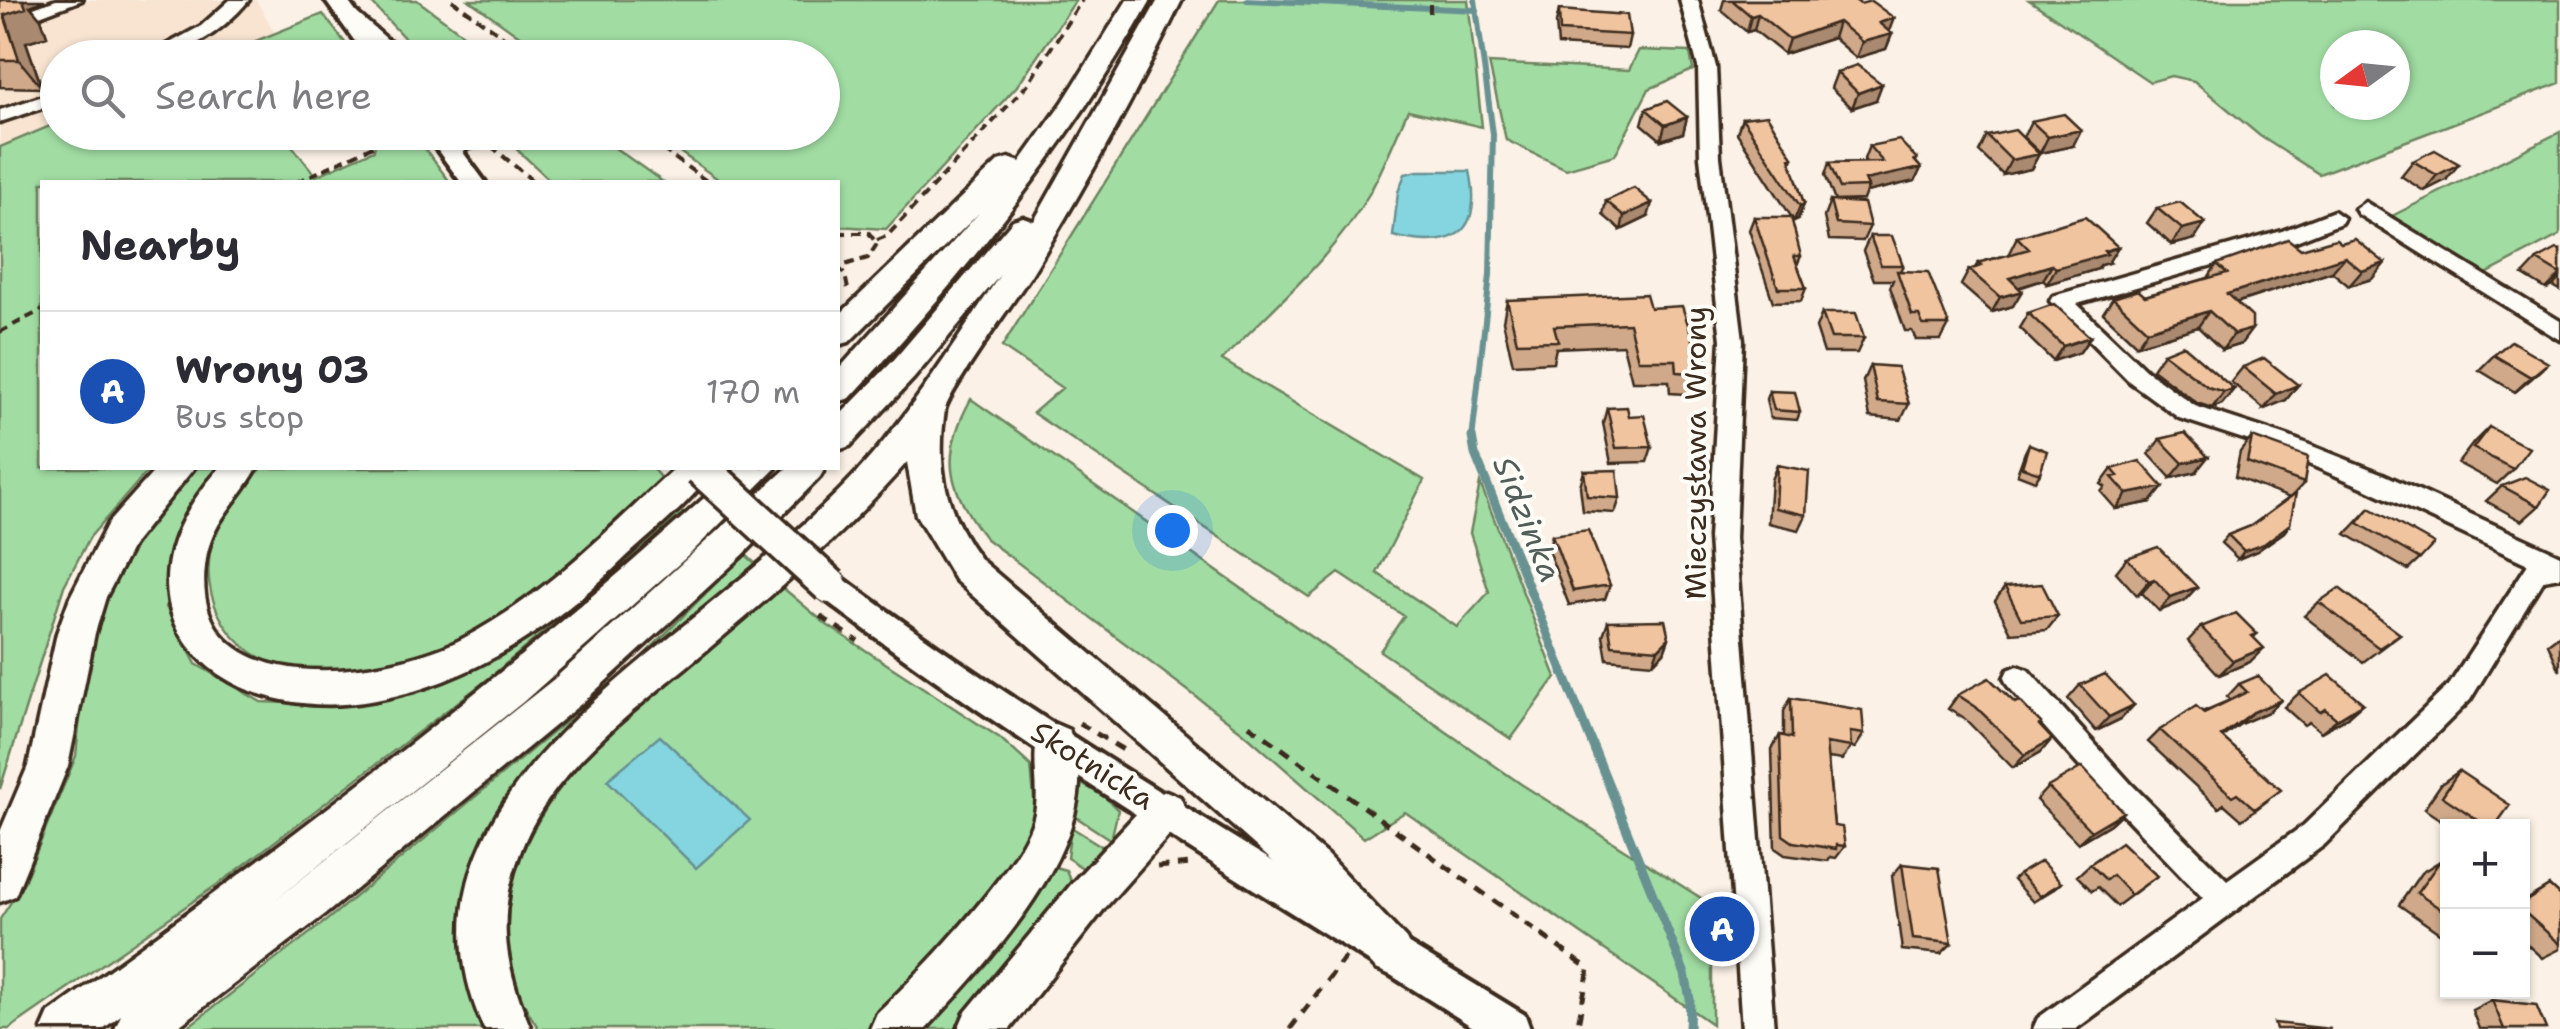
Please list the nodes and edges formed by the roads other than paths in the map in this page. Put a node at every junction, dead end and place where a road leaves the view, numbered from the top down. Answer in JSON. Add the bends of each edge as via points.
{"nodes":[{"id":1,"x":6,"y":0,"type":"edge"},
{"id":2,"x":73,"y":0,"type":"edge"},
{"id":3,"x":240,"y":0,"type":"edge"},
{"id":4,"x":1139,"y":0,"type":"edge"},
{"id":5,"x":1170,"y":0,"type":"edge"},
{"id":6,"x":1689,"y":0,"type":"edge"},
{"id":7,"x":340,"y":6,"type":"edge"},
{"id":8,"x":8,"y":23,"type":"edge"},
{"id":9,"x":187,"y":40,"type":"edge"},
{"id":10,"x":366,"y":40,"type":"edge"},
{"id":11,"x":379,"y":40,"type":"edge"},
{"id":12,"x":1122,"y":88,"type":"junction"},
{"id":13,"x":1084,"y":94,"type":"junction"},
{"id":14,"x":40,"y":102,"type":"edge"},
{"id":15,"x":0,"y":116,"type":"edge"},
{"id":16,"x":448,"y":150,"type":"edge"},
{"id":17,"x":471,"y":180,"type":"edge"},
{"id":18,"x":2365,"y":208,"type":"dead end"},
{"id":19,"x":2334,"y":218,"type":"dead end"},
{"id":20,"x":840,"y":332,"type":"edge"},
{"id":21,"x":2560,"y":332,"type":"edge"},
{"id":22,"x":840,"y":388,"type":"edge"},
{"id":23,"x":933,"y":398,"type":"junction"},
{"id":24,"x":840,"y":435,"type":"edge"},
{"id":25,"x":176,"y":470,"type":"edge"},
{"id":26,"x":238,"y":470,"type":"edge"},
{"id":27,"x":697,"y":470,"type":"edge"},
{"id":28,"x":701,"y":470,"type":"edge"},
{"id":29,"x":757,"y":470,"type":"edge"},
{"id":30,"x":806,"y":470,"type":"edge"},
{"id":31,"x":2558,"y":566,"type":"edge"},
{"id":32,"x":2018,"y":678,"type":"dead end"},
{"id":33,"x":1063,"y":729,"type":"junction"},
{"id":34,"x":1166,"y":810,"type":"junction"},
{"id":35,"x":0,"y":882,"type":"edge"},
{"id":36,"x":2226,"y":900,"type":"junction"},
{"id":37,"x":1391,"y":954,"type":"junction"},
{"id":38,"x":66,"y":1029,"type":"edge"},
{"id":39,"x":138,"y":1029,"type":"edge"},
{"id":40,"x":508,"y":1029,"type":"edge"},
{"id":41,"x":893,"y":1029,"type":"edge"},
{"id":42,"x":981,"y":1029,"type":"edge"},
{"id":43,"x":1510,"y":1029,"type":"edge"},
{"id":44,"x":1758,"y":1029,"type":"edge"},
{"id":45,"x":2048,"y":1029,"type":"edge"}],
"edges":[{"from":1,"to":8,"type":"street"},
{"from":2,"to":8,"type":"street"},
{"from":3,"to":9,"type":"street"},
{"from":4,"to":13,"type":"highway"},
{"from":5,"to":12,"type":"highway"},
{"from":6,"to":44,"type":"street","name":"Mieczysława Wrony","via":[[1708,68],[1710,157],[1732,340],[1722,538]]},
{"from":7,"to":10,"type":"main road"},
{"from":7,"to":11,"type":"street"},
{"from":12,"to":23,"type":"highway","via":[[1055,212]]},
{"from":12,"to":24,"type":"highway","via":[[1012,240]]},
{"from":13,"to":20,"type":"highway"},
{"from":13,"to":22,"type":"highway","via":[[991,220]]},
{"from":14,"to":15,"type":"street"},
{"from":16,"to":17,"type":"main road"},
{"from":18,"to":21,"type":"street"},
{"from":19,"to":31,"type":"street","via":[[2061,301],[2138,376],[2187,412],[2374,480]]},
{"from":23,"to":37,"type":"highway","via":[[923,482],[949,547],[994,595],[1312,869]]},
{"from":23,"to":40,"type":"highway","via":[[843,508],[608,710],[527,798],[494,867],[484,918],[485,966]]},
{"from":25,"to":35,"type":"highway","via":[[121,533],[88,597],[48,766]]},
{"from":26,"to":27,"type":"highway","via":[[197,526],[185,564],[187,604],[201,636],[234,667],[259,678],[327,688],[436,668],[501,636]]},
{"from":28,"to":33,"type":"main road","name":"Skotnicka","bridge":true,"via":[[830,586],[915,650]]},
{"from":29,"to":38,"type":"highway","via":[[478,718]]},
{"from":30,"to":39,"type":"highway","via":[[566,692]]},
{"from":31,"to":36,"type":"street","via":[[2534,572],[2460,692],[2314,836]]},
{"from":32,"to":36,"type":"street"},
{"from":33,"to":34,"type":"main road","name":"Skotnicka"},
{"from":33,"to":41,"type":"highway","via":[[1056,810],[1041,850]]},
{"from":34,"to":37,"type":"main road","name":"Skotnicka"},
{"from":34,"to":42,"type":"highway"},
{"from":36,"to":45,"type":"street"},
{"from":37,"to":43,"type":"main road","name":"Skotnicka"}]}
